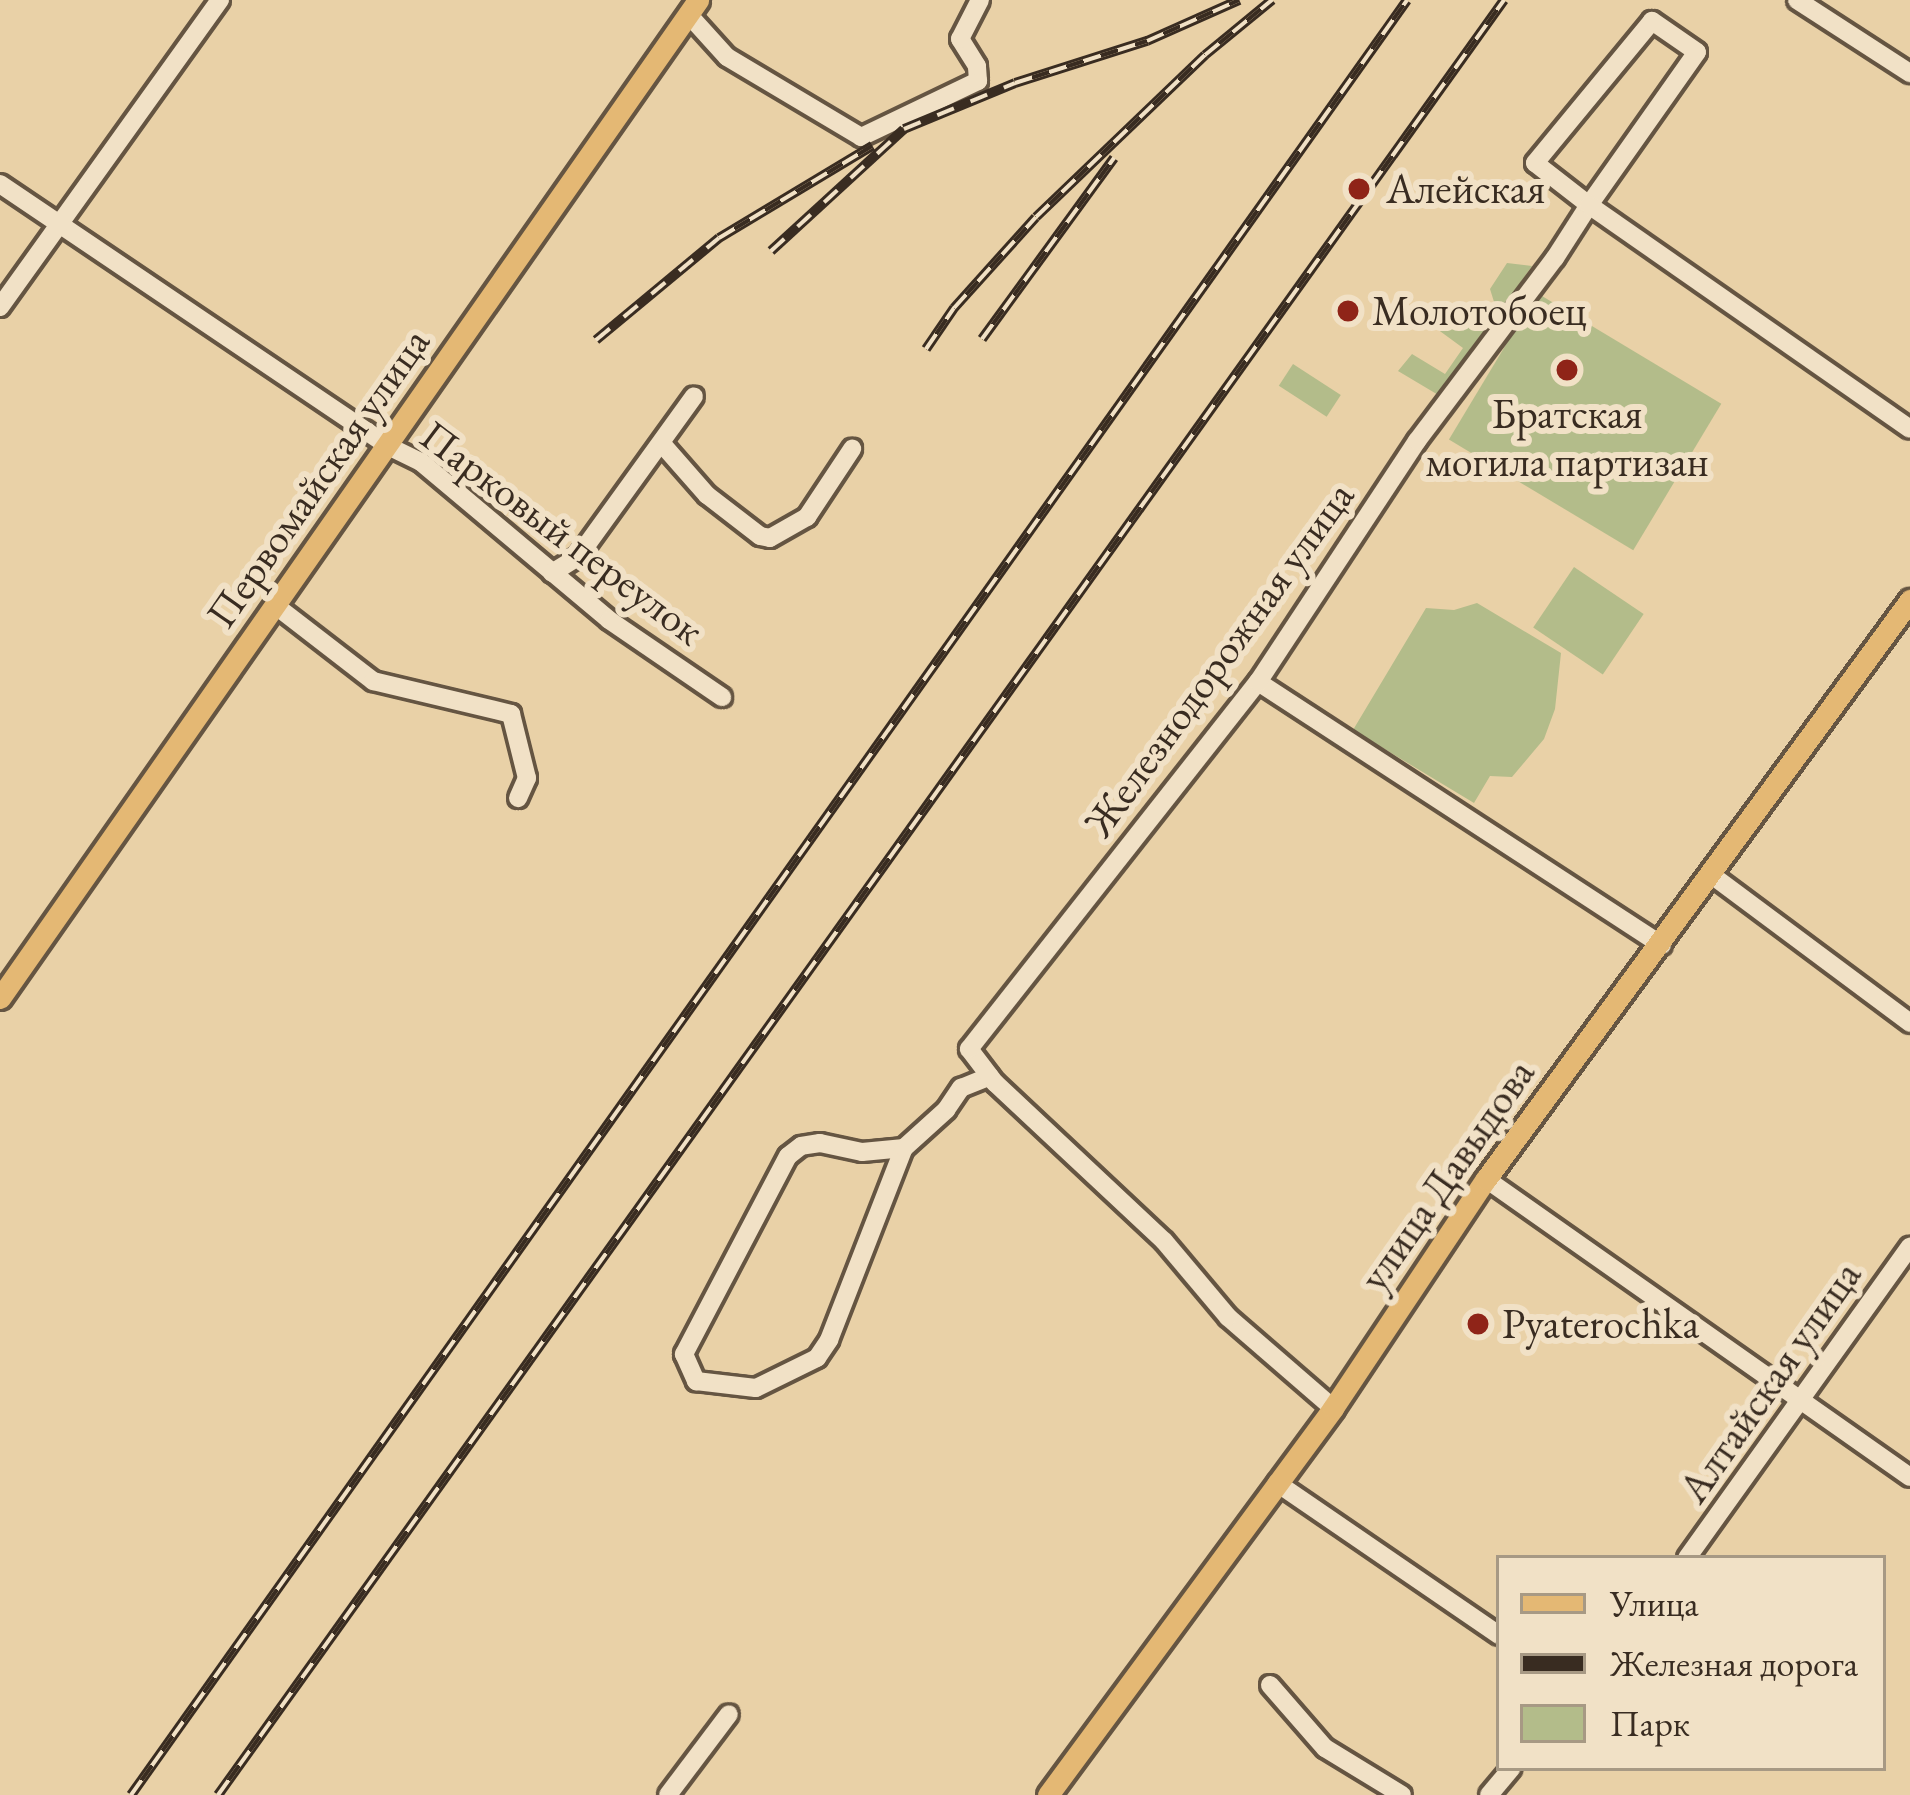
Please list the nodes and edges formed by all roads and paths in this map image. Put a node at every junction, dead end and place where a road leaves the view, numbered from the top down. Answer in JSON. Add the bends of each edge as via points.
{"nodes":[{"id":1,"x":220,"y":0,"type":"edge"},
{"id":2,"x":980,"y":0,"type":"edge"},
{"id":3,"x":1797,"y":0,"type":"edge"},
{"id":4,"x":693,"y":7,"type":"edge"},
{"id":5,"x":1910,"y":73,"type":"edge"},
{"id":6,"x":0,"y":184,"type":"edge"},
{"id":7,"x":1589,"y":206,"type":"junction"},
{"id":8,"x":59,"y":225,"type":"junction"},
{"id":9,"x":0,"y":308,"type":"edge"},
{"id":10,"x":694,"y":396,"type":"dead end"},
{"id":11,"x":1910,"y":429,"type":"edge"},
{"id":12,"x":662,"y":445,"type":"junction"},
{"id":13,"x":388,"y":446,"type":"junction"},
{"id":14,"x":852,"y":449,"type":"dead end"},
{"id":15,"x":552,"y":573,"type":"junction"},
{"id":16,"x":1910,"y":600,"type":"edge"},
{"id":17,"x":277,"y":606,"type":"junction"},
{"id":18,"x":1258,"y":682,"type":"junction"},
{"id":19,"x":722,"y":697,"type":"dead end"},
{"id":20,"x":518,"y":798,"type":"dead end"},
{"id":21,"x":1713,"y":877,"type":"junction"},
{"id":22,"x":1662,"y":945,"type":"junction"},
{"id":23,"x":0,"y":998,"type":"edge"},
{"id":24,"x":1910,"y":1023,"type":"edge"},
{"id":25,"x":990,"y":1076,"type":"junction"},
{"id":26,"x":904,"y":1148,"type":"junction"},
{"id":27,"x":1486,"y":1179,"type":"junction"},
{"id":28,"x":1910,"y":1247,"type":"edge"},
{"id":29,"x":1798,"y":1400,"type":"junction"},
{"id":30,"x":1333,"y":1408,"type":"junction"},
{"id":31,"x":1910,"y":1477,"type":"edge"},
{"id":32,"x":1277,"y":1483,"type":"junction"},
{"id":33,"x":1689,"y":1555,"type":"edge"},
{"id":34,"x":1496,"y":1633,"type":"edge"},
{"id":35,"x":1270,"y":1685,"type":"dead end"},
{"id":36,"x":729,"y":1714,"type":"dead end"},
{"id":37,"x":668,"y":1795,"type":"edge"},
{"id":38,"x":1048,"y":1795,"type":"edge"},
{"id":39,"x":1402,"y":1795,"type":"edge"}],
"edges":[{"from":1,"to":8,"type":"street"},
{"from":2,"to":4,"type":"street","via":[[960,39],[978,81],[861,137],[727,57]]},
{"from":3,"to":5,"type":"street"},
{"from":4,"to":13,"type":"main road","name":"Первомайская улица"},
{"from":6,"to":8,"type":"street","name":"Парковый переулок"},
{"from":7,"to":7,"type":"street","name":"Железнодорожная улица","via":[[1535,163],[1652,21],[1697,52]]},
{"from":7,"to":11,"type":"street"},
{"from":7,"to":18,"type":"street","name":"Железнодорожная улица","via":[[1418,441]]},
{"from":8,"to":9,"type":"street"},
{"from":8,"to":13,"type":"street","name":"Парковый переулок"},
{"from":10,"to":12,"type":"street"},
{"from":12,"to":14,"type":"street","via":[[706,495],[770,538],[807,517]]},
{"from":12,"to":15,"type":"street","via":[[578,557]]},
{"from":13,"to":15,"type":"street","name":"Парковый переулок","via":[[421,462]]},
{"from":13,"to":17,"type":"main road","name":"Первомайская улица"},
{"from":15,"to":19,"type":"street","name":"Парковый переулок"},
{"from":16,"to":21,"type":"main road","name":"улица Давыдова"},
{"from":17,"to":20,"type":"street","via":[[373,681],[511,714],[527,778]]},
{"from":17,"to":23,"type":"main road","name":"Первомайская улица"},
{"from":18,"to":22,"type":"street"},
{"from":18,"to":25,"type":"street","name":"Железнодорожная улица","via":[[969,1049]]},
{"from":21,"to":22,"type":"main road","name":"улица Давыдова"},
{"from":21,"to":24,"type":"street"},
{"from":22,"to":27,"type":"main road","name":"улица Давыдова"},
{"from":25,"to":26,"type":"street","via":[[961,1088]]},
{"from":25,"to":30,"type":"street","via":[[1164,1241],[1228,1316]]},
{"from":26,"to":26,"type":"street","via":[[817,1358],[756,1388],[696,1382],[684,1354],[788,1156],[820,1143],[862,1152]]},
{"from":27,"to":29,"type":"street"},
{"from":27,"to":30,"type":"main road","name":"улица Давыдова"},
{"from":28,"to":29,"type":"street","name":"Алтайская улица"},
{"from":29,"to":31,"type":"street"},
{"from":29,"to":33,"type":"street","name":"Алтайская улица"},
{"from":30,"to":32,"type":"main road","name":"улица Давыдова"},
{"from":32,"to":34,"type":"street"},
{"from":32,"to":38,"type":"main road","name":"улица Давыдова"},
{"from":35,"to":39,"type":"street","via":[[1324,1748]]},
{"from":36,"to":37,"type":"street"}]}
